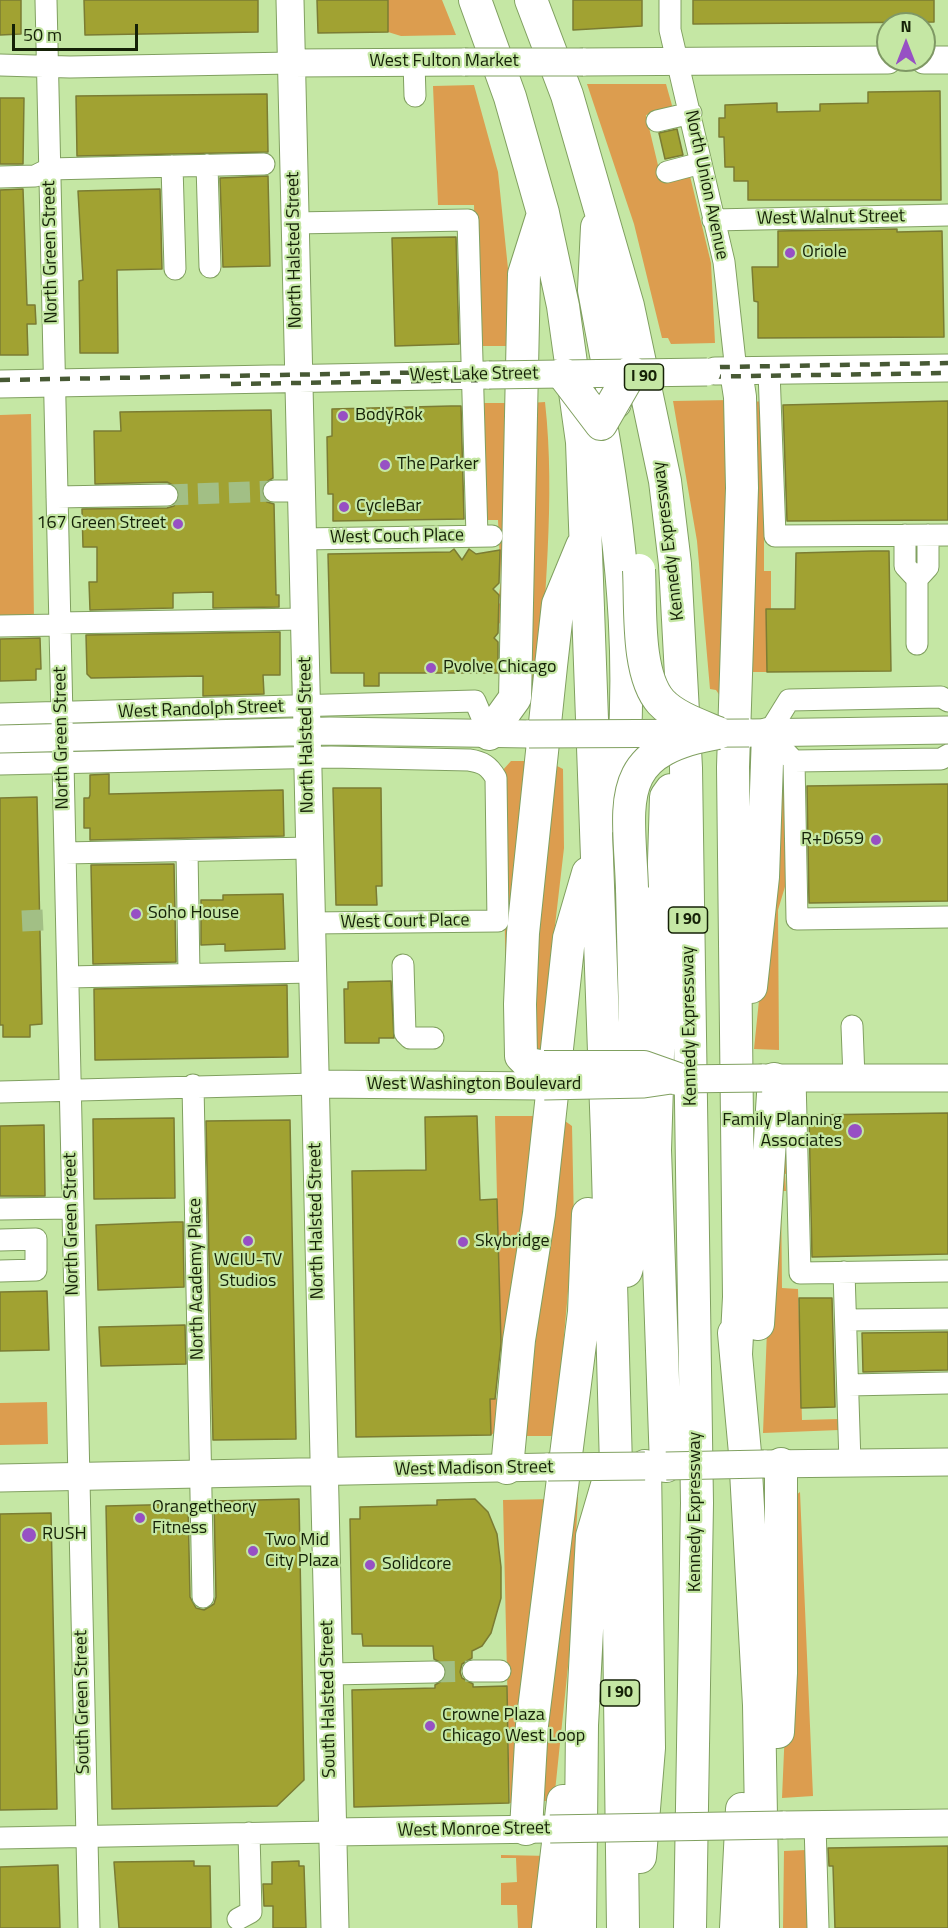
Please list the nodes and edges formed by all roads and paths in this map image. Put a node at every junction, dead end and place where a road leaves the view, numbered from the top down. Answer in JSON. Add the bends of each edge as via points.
{"nodes":[{"id":1,"x":46,"y":0,"type":"edge"},
{"id":2,"x":290,"y":0,"type":"edge"},
{"id":3,"x":475,"y":0,"type":"edge"},
{"id":4,"x":531,"y":0,"type":"edge"},
{"id":5,"x":670,"y":0,"type":"edge"},
{"id":6,"x":876,"y":60,"type":"edge"},
{"id":7,"x":679,"y":61,"type":"junction"},
{"id":8,"x":414,"y":62,"type":"junction"},
{"id":9,"x":292,"y":63,"type":"junction"},
{"id":10,"x":0,"y":65,"type":"edge"},
{"id":11,"x":48,"y":66,"type":"junction"},
{"id":12,"x":415,"y":96,"type":"dead end"},
{"id":13,"x":691,"y":113,"type":"junction"},
{"id":14,"x":657,"y":121,"type":"dead end"},
{"id":15,"x":264,"y":164,"type":"dead end"},
{"id":16,"x":701,"y":164,"type":"junction"},
{"id":17,"x":207,"y":165,"type":"junction"},
{"id":18,"x":172,"y":166,"type":"junction"},
{"id":19,"x":49,"y":169,"type":"junction"},
{"id":20,"x":667,"y":172,"type":"dead end"},
{"id":21,"x":0,"y":177,"type":"edge"},
{"id":22,"x":599,"y":200,"type":"junction"},
{"id":23,"x":543,"y":213,"type":"junction"},
{"id":24,"x":948,"y":215,"type":"edge"},
{"id":25,"x":714,"y":220,"type":"junction"},
{"id":26,"x":294,"y":223,"type":"junction"},
{"id":27,"x":210,"y":267,"type":"dead end"},
{"id":28,"x":176,"y":269,"type":"dead end"},
{"id":29,"x":948,"y":368,"type":"edge"},
{"id":30,"x":721,"y":371,"type":"junction"},
{"id":31,"x":769,"y":371,"type":"junction"},
{"id":32,"x":631,"y":372,"type":"junction"},
{"id":33,"x":563,"y":374,"type":"junction"},
{"id":34,"x":481,"y":375,"type":"junction"},
{"id":35,"x":299,"y":378,"type":"junction"},
{"id":36,"x":54,"y":383,"type":"junction"},
{"id":37,"x":0,"y":384,"type":"edge"},
{"id":38,"x":601,"y":424,"type":"junction"},
{"id":39,"x":274,"y":491,"type":"tunnel mouth"},
{"id":40,"x":301,"y":491,"type":"junction"},
{"id":41,"x":167,"y":495,"type":"tunnel mouth"},
{"id":42,"x":57,"y":497,"type":"junction"},
{"id":43,"x":586,"y":534,"type":"junction"},
{"id":44,"x":905,"y":535,"type":"junction"},
{"id":45,"x":938,"y":535,"type":"edge"},
{"id":46,"x":302,"y":539,"type":"junction"},
{"id":47,"x":631,"y":569,"type":"junction"},
{"id":48,"x":917,"y":579,"type":"junction"},
{"id":49,"x":304,"y":619,"type":"junction"},
{"id":50,"x":59,"y":624,"type":"junction"},
{"id":51,"x":0,"y":626,"type":"edge"},
{"id":52,"x":917,"y":644,"type":"dead end"},
{"id":53,"x":948,"y":701,"type":"edge"},
{"id":54,"x":0,"y":714,"type":"edge"},
{"id":55,"x":948,"y":730,"type":"edge"},
{"id":56,"x":307,"y":732,"type":"junction"},
{"id":57,"x":489,"y":734,"type":"junction"},
{"id":58,"x":718,"y":734,"type":"junction"},
{"id":59,"x":759,"y":734,"type":"junction"},
{"id":60,"x":62,"y":738,"type":"junction"},
{"id":61,"x":0,"y":739,"type":"edge"},
{"id":62,"x":948,"y":755,"type":"edge"},
{"id":63,"x":794,"y":761,"type":"junction"},
{"id":64,"x":0,"y":764,"type":"edge"},
{"id":65,"x":686,"y":768,"type":"junction"},
{"id":66,"x":310,"y":848,"type":"junction"},
{"id":67,"x":595,"y":849,"type":"junction"},
{"id":68,"x":187,"y":851,"type":"junction"},
{"id":69,"x":65,"y":853,"type":"junction"},
{"id":70,"x":948,"y":917,"type":"edge"},
{"id":71,"x":498,"y":921,"type":"joint"},
{"id":72,"x":311,"y":923,"type":"junction"},
{"id":73,"x":599,"y":935,"type":"junction"},
{"id":74,"x":403,"y":965,"type":"dead end"},
{"id":75,"x":312,"y":972,"type":"junction"},
{"id":76,"x":189,"y":974,"type":"junction"},
{"id":77,"x":68,"y":977,"type":"junction"},
{"id":78,"x":852,"y":1026,"type":"dead end"},
{"id":79,"x":433,"y":1038,"type":"dead end"},
{"id":80,"x":736,"y":1042,"type":"junction"},
{"id":81,"x":684,"y":1075,"type":"junction"},
{"id":82,"x":544,"y":1076,"type":"junction"},
{"id":83,"x":777,"y":1078,"type":"junction"},
{"id":84,"x":854,"y":1078,"type":"junction"},
{"id":85,"x":948,"y":1078,"type":"edge"},
{"id":86,"x":315,"y":1084,"type":"junction"},
{"id":87,"x":193,"y":1085,"type":"junction"},
{"id":88,"x":69,"y":1090,"type":"junction"},
{"id":89,"x":0,"y":1092,"type":"edge"},
{"id":90,"x":607,"y":1135,"type":"junction"},
{"id":91,"x":72,"y":1208,"type":"junction"},
{"id":92,"x":0,"y":1209,"type":"edge"},
{"id":93,"x":0,"y":1240,"type":"edge"},
{"id":94,"x":0,"y":1271,"type":"edge"},
{"id":95,"x":948,"y":1271,"type":"edge"},
{"id":96,"x":844,"y":1272,"type":"junction"},
{"id":97,"x":948,"y":1319,"type":"edge"},
{"id":98,"x":612,"y":1320,"type":"junction"},
{"id":99,"x":846,"y":1320,"type":"junction"},
{"id":100,"x":736,"y":1354,"type":"junction"},
{"id":101,"x":948,"y":1383,"type":"edge"},
{"id":102,"x":848,"y":1385,"type":"junction"},
{"id":103,"x":615,"y":1458,"type":"junction"},
{"id":104,"x":763,"y":1460,"type":"junction"},
{"id":105,"x":948,"y":1462,"type":"edge"},
{"id":106,"x":850,"y":1463,"type":"junction"},
{"id":107,"x":656,"y":1466,"type":"junction"},
{"id":108,"x":507,"y":1468,"type":"junction"},
{"id":109,"x":324,"y":1471,"type":"junction"},
{"id":110,"x":201,"y":1473,"type":"junction"},
{"id":111,"x":78,"y":1476,"type":"junction"},
{"id":112,"x":0,"y":1478,"type":"edge"},
{"id":113,"x":203,"y":1598,"type":"dead end"},
{"id":114,"x":757,"y":1669,"type":"junction"},
{"id":115,"x":473,"y":1671,"type":"tunnel mouth"},
{"id":116,"x":500,"y":1671,"type":"dead end"},
{"id":117,"x":434,"y":1672,"type":"tunnel mouth"},
{"id":118,"x":329,"y":1674,"type":"junction"},
{"id":119,"x":582,"y":1725,"type":"junction"},
{"id":120,"x":948,"y":1823,"type":"edge"},
{"id":121,"x":815,"y":1824,"type":"junction"},
{"id":122,"x":538,"y":1829,"type":"junction"},
{"id":123,"x":332,"y":1832,"type":"junction"},
{"id":124,"x":249,"y":1833,"type":"junction"},
{"id":125,"x":86,"y":1836,"type":"junction"},
{"id":126,"x":0,"y":1838,"type":"edge"},
{"id":127,"x":763,"y":1866,"type":"junction"},
{"id":128,"x":238,"y":1919,"type":"dead end"},
{"id":129,"x":88,"y":1928,"type":"edge"},
{"id":130,"x":335,"y":1928,"type":"edge"},
{"id":131,"x":548,"y":1928,"type":"edge"},
{"id":132,"x":580,"y":1928,"type":"edge"},
{"id":133,"x":623,"y":1928,"type":"edge"},
{"id":134,"x":630,"y":1928,"type":"edge"},
{"id":135,"x":690,"y":1928,"type":"edge"},
{"id":136,"x":736,"y":1928,"type":"edge"},
{"id":137,"x":763,"y":1928,"type":"edge"},
{"id":138,"x":818,"y":1928,"type":"edge"}],
"edges":[{"from":1,"to":11,"type":"street","name":"North Green Street"},
{"from":2,"to":9,"type":"main road","name":"North Halsted Street"},
{"from":3,"to":23,"type":"highway","number":"I 90","via":[[510,97]]},
{"from":4,"to":22,"type":"highway","name":"Kennedy Expressway","number":"I 90","via":[[567,95]]},
{"from":5,"to":7,"type":"street","name":"North Union Avenue","via":[[670,30]]},
{"from":6,"to":7,"type":"main road","name":"West Fulton Market"},
{"from":7,"to":8,"type":"main road","name":"West Fulton Market","bridge":true},
{"from":7,"to":13,"type":"street","name":"North Union Avenue"},
{"from":8,"to":9,"type":"main road","name":"West Fulton Market"},
{"from":8,"to":12,"type":"street"},
{"from":9,"to":11,"type":"street","name":"West Fulton Market"},
{"from":9,"to":26,"type":"main road","name":"North Halsted Street"},
{"from":10,"to":11,"type":"street","name":"West Fulton Market"},
{"from":11,"to":19,"type":"street","name":"North Green Street"},
{"from":13,"to":14,"type":"street"},
{"from":13,"to":16,"type":"street","name":"North Union Avenue"},
{"from":15,"to":17,"type":"street"},
{"from":16,"to":20,"type":"street"},
{"from":16,"to":25,"type":"street","name":"North Union Avenue"},
{"from":17,"to":18,"type":"street"},
{"from":17,"to":27,"type":"street"},
{"from":18,"to":19,"type":"street"},
{"from":18,"to":28,"type":"street"},
{"from":19,"to":21,"type":"street","via":[[35,176]]},
{"from":19,"to":36,"type":"street","name":"North Green Street"},
{"from":22,"to":47,"type":"highway","via":[[594,290],[625,458]]},
{"from":22,"to":65,"type":"highway","name":"Kennedy Expressway","number":"I 90","via":[[631,317],[665,481],[675,564]]},
{"from":23,"to":43,"type":"highway","number":"I 90","via":[[563,306],[579,419]]},
{"from":23,"to":57,"type":"highway","via":[[524,274],[515,698]]},
{"from":24,"to":25,"type":"street","name":"West Walnut Street"},
{"from":25,"to":30,"type":"street","name":"North Union Avenue","via":[[724,262]]},
{"from":26,"to":34,"type":"street","via":[[468,220]]},
{"from":26,"to":35,"type":"main road","name":"North Halsted Street"},
{"from":29,"to":31,"type":"main road","name":"West Lake Street"},
{"from":30,"to":31,"type":"main road","name":"West Lake Street"},
{"from":30,"to":32,"type":"main road","name":"West Lake Street","bridge":true},
{"from":30,"to":80,"type":"highway","via":[[740,397],[742,488],[733,767]]},
{"from":31,"to":44,"type":"street","via":[[775,536]]},
{"from":32,"to":33,"type":"main road","name":"West Lake Street","bridge":true},
{"from":32,"to":38,"type":"highway","bridge":true},
{"from":33,"to":34,"type":"main road","name":"West Lake Street","bridge":true},
{"from":33,"to":38,"type":"highway","bridge":true},
{"from":34,"to":35,"type":"main road","name":"West Lake Street"},
{"from":34,"to":46,"type":"street","name":"West Couch Place","via":[[484,536]]},
{"from":35,"to":36,"type":"main road","name":"West Lake Street"},
{"from":35,"to":40,"type":"main road","name":"North Halsted Street"},
{"from":36,"to":37,"type":"main road","name":"West Lake Street"},
{"from":36,"to":42,"type":"street","name":"North Green Street"},
{"from":38,"to":47,"type":"highway"},
{"from":39,"to":40,"type":"street"},
{"from":40,"to":46,"type":"main road","name":"North Halsted Street"},
{"from":41,"to":42,"type":"street"},
{"from":42,"to":50,"type":"street","name":"North Green Street"},
{"from":43,"to":67,"type":"highway","number":"I 90"},
{"from":43,"to":82,"type":"highway","via":[[558,604],[523,933],[522,1056]]},
{"from":44,"to":45,"type":"street"},
{"from":44,"to":48,"type":"street","via":[[905,566]]},
{"from":45,"to":48,"type":"street","via":[[928,567]]},
{"from":46,"to":49,"type":"main road","name":"North Halsted Street"},
{"from":47,"to":58,"type":"highway","bridge":true,"via":[[653,691],[677,714]]},
{"from":47,"to":73,"type":"highway","via":[[619,805]]},
{"from":48,"to":52,"type":"street"},
{"from":49,"to":50,"type":"street"},
{"from":49,"to":56,"type":"main road","name":"North Halsted Street"},
{"from":50,"to":51,"type":"street"},
{"from":50,"to":60,"type":"street","name":"North Green Street"},
{"from":53,"to":59,"type":"street","via":[[941,697],[789,699]]},
{"from":54,"to":60,"type":"street","name":"West Randolph Street"},
{"from":55,"to":59,"type":"main road","name":"West Randolph Street"},
{"from":56,"to":57,"type":"main road","name":"West Randolph Street"},
{"from":56,"to":60,"type":"main road","name":"West Randolph Street"},
{"from":56,"to":66,"type":"main road","name":"North Halsted Street"},
{"from":56,"to":71,"type":"street","name":"West Randolph Street","via":[[481,762],[493,773]]},
{"from":57,"to":58,"type":"main road","name":"West Randolph Street","bridge":true},
{"from":58,"to":59,"type":"main road","name":"West Randolph Street","bridge":true},
{"from":58,"to":98,"type":"highway","bridge":true,"via":[[668,746],[652,756],[638,773],[630,796],[635,1018],[631,1254]]},
{"from":59,"to":63,"type":"street"},
{"from":59,"to":80,"type":"highway","via":[[762,889],[748,1008]]},
{"from":60,"to":61,"type":"main road","name":"West Randolph Street"},
{"from":60,"to":64,"type":"street","name":"West Randolph Street"},
{"from":60,"to":69,"type":"street","name":"North Green Street"},
{"from":62,"to":63,"type":"street","via":[[941,759]]},
{"from":63,"to":70,"type":"street","via":[[797,919]]},
{"from":65,"to":81,"type":"highway","name":"Kennedy Expressway","number":"I 90"},
{"from":65,"to":107,"type":"highway","via":[[666,797],[655,1150],[660,1307]]},
{"from":66,"to":68,"type":"street"},
{"from":66,"to":72,"type":"main road","name":"North Halsted Street"},
{"from":67,"to":73,"type":"highway","number":"I 90"},
{"from":67,"to":108,"type":"highway","via":[[569,938]]},
{"from":68,"to":69,"type":"street"},
{"from":68,"to":76,"type":"street"},
{"from":69,"to":77,"type":"street","name":"North Green Street"},
{"from":71,"to":72,"type":"street","name":"West Court Place"},
{"from":72,"to":75,"type":"main road","name":"North Halsted Street"},
{"from":73,"to":90,"type":"highway","number":"I 90"},
{"from":74,"to":79,"type":"street","via":[[405,1033],[411,1038]]},
{"from":75,"to":76,"type":"street"},
{"from":75,"to":86,"type":"main road","name":"North Halsted Street"},
{"from":76,"to":77,"type":"street"},
{"from":77,"to":88,"type":"street","name":"North Green Street"},
{"from":78,"to":84,"type":"street"},
{"from":80,"to":100,"type":"highway"},
{"from":81,"to":82,"type":"highway","bridge":true,"via":[[644,1067]]},
{"from":81,"to":83,"type":"main road","bridge":true},
{"from":81,"to":100,"type":"highway","number":"I 90","via":[[716,1137]]},
{"from":81,"to":135,"type":"highway","name":"Kennedy Expressway","number":"I 90","via":[[697,1503]]},
{"from":82,"to":86,"type":"main road","name":"West Washington Boulevard"},
{"from":83,"to":84,"type":"main road"},
{"from":83,"to":96,"type":"street","via":[[800,1274]]},
{"from":83,"to":104,"type":"highway","via":[[753,1404]]},
{"from":84,"to":85,"type":"main road"},
{"from":86,"to":87,"type":"street","name":"West Washington Boulevard"},
{"from":86,"to":109,"type":"main road","name":"North Halsted Street"},
{"from":87,"to":88,"type":"street","name":"West Washington Boulevard"},
{"from":87,"to":110,"type":"street","name":"North Academy Place"},
{"from":88,"to":89,"type":"street","name":"West Washington Boulevard"},
{"from":88,"to":91,"type":"street","name":"North Green Street"},
{"from":90,"to":98,"type":"highway","number":"I 90"},
{"from":90,"to":122,"type":"highway","via":[[588,1186],[584,1312],[532,1725]]},
{"from":91,"to":92,"type":"street"},
{"from":91,"to":111,"type":"street","name":"North Green Street"},
{"from":93,"to":94,"type":"street","via":[[36,1239],[36,1270]]},
{"from":95,"to":96,"type":"street"},
{"from":96,"to":99,"type":"street"},
{"from":97,"to":99,"type":"street"},
{"from":98,"to":103,"type":"highway","number":"I 90"},
{"from":99,"to":102,"type":"street"},
{"from":100,"to":104,"type":"highway","number":"I 90"},
{"from":101,"to":102,"type":"street"},
{"from":102,"to":106,"type":"street"},
{"from":103,"to":119,"type":"highway","number":"I 90","via":[[592,1536]]},
{"from":103,"to":133,"type":"highway","number":"I 90"},
{"from":104,"to":106,"type":"main road","name":"West Madison Street"},
{"from":104,"to":107,"type":"main road","name":"West Madison Street","bridge":true},
{"from":104,"to":114,"type":"highway","number":"I 90"},
{"from":104,"to":127,"type":"highway","via":[[782,1673],[775,1820]]},
{"from":105,"to":106,"type":"main road","name":"West Madison Street"},
{"from":107,"to":108,"type":"main road","name":"West Madison Street","bridge":true},
{"from":107,"to":134,"type":"highway","via":[[649,1622],[648,1783]]},
{"from":108,"to":109,"type":"main road","name":"West Madison Street"},
{"from":109,"to":110,"type":"main road","name":"West Madison Street"},
{"from":109,"to":118,"type":"main road","name":"South Halsted Street"},
{"from":110,"to":111,"type":"main road","name":"West Madison Street"},
{"from":110,"to":113,"type":"street","name":"North Academy Place"},
{"from":111,"to":112,"type":"main road","name":"West Madison Street"},
{"from":111,"to":125,"type":"street","name":"South Green Street"},
{"from":114,"to":127,"type":"highway","number":"I 90"},
{"from":114,"to":136,"type":"highway","via":[[745,1715]]},
{"from":115,"to":116,"type":"street"},
{"from":117,"to":118,"type":"street"},
{"from":118,"to":123,"type":"main road","name":"South Halsted Street"},
{"from":119,"to":131,"type":"highway","via":[[567,1768]]},
{"from":119,"to":132,"type":"highway","number":"I 90"},
{"from":120,"to":121,"type":"main road","name":"West Monroe Street"},
{"from":121,"to":122,"type":"main road","name":"West Monroe Street","bridge":true},
{"from":121,"to":138,"type":"street"},
{"from":122,"to":123,"type":"main road","name":"West Monroe Street"},
{"from":123,"to":124,"type":"street","name":"West Monroe Street"},
{"from":123,"to":130,"type":"main road","name":"South Halsted Street"},
{"from":124,"to":125,"type":"street","name":"West Monroe Street"},
{"from":124,"to":128,"type":"street","via":[[251,1912]]},
{"from":125,"to":126,"type":"street","name":"West Monroe Street"},
{"from":125,"to":129,"type":"street","name":"South Green Street"},
{"from":127,"to":137,"type":"highway","number":"I 90"}]}
